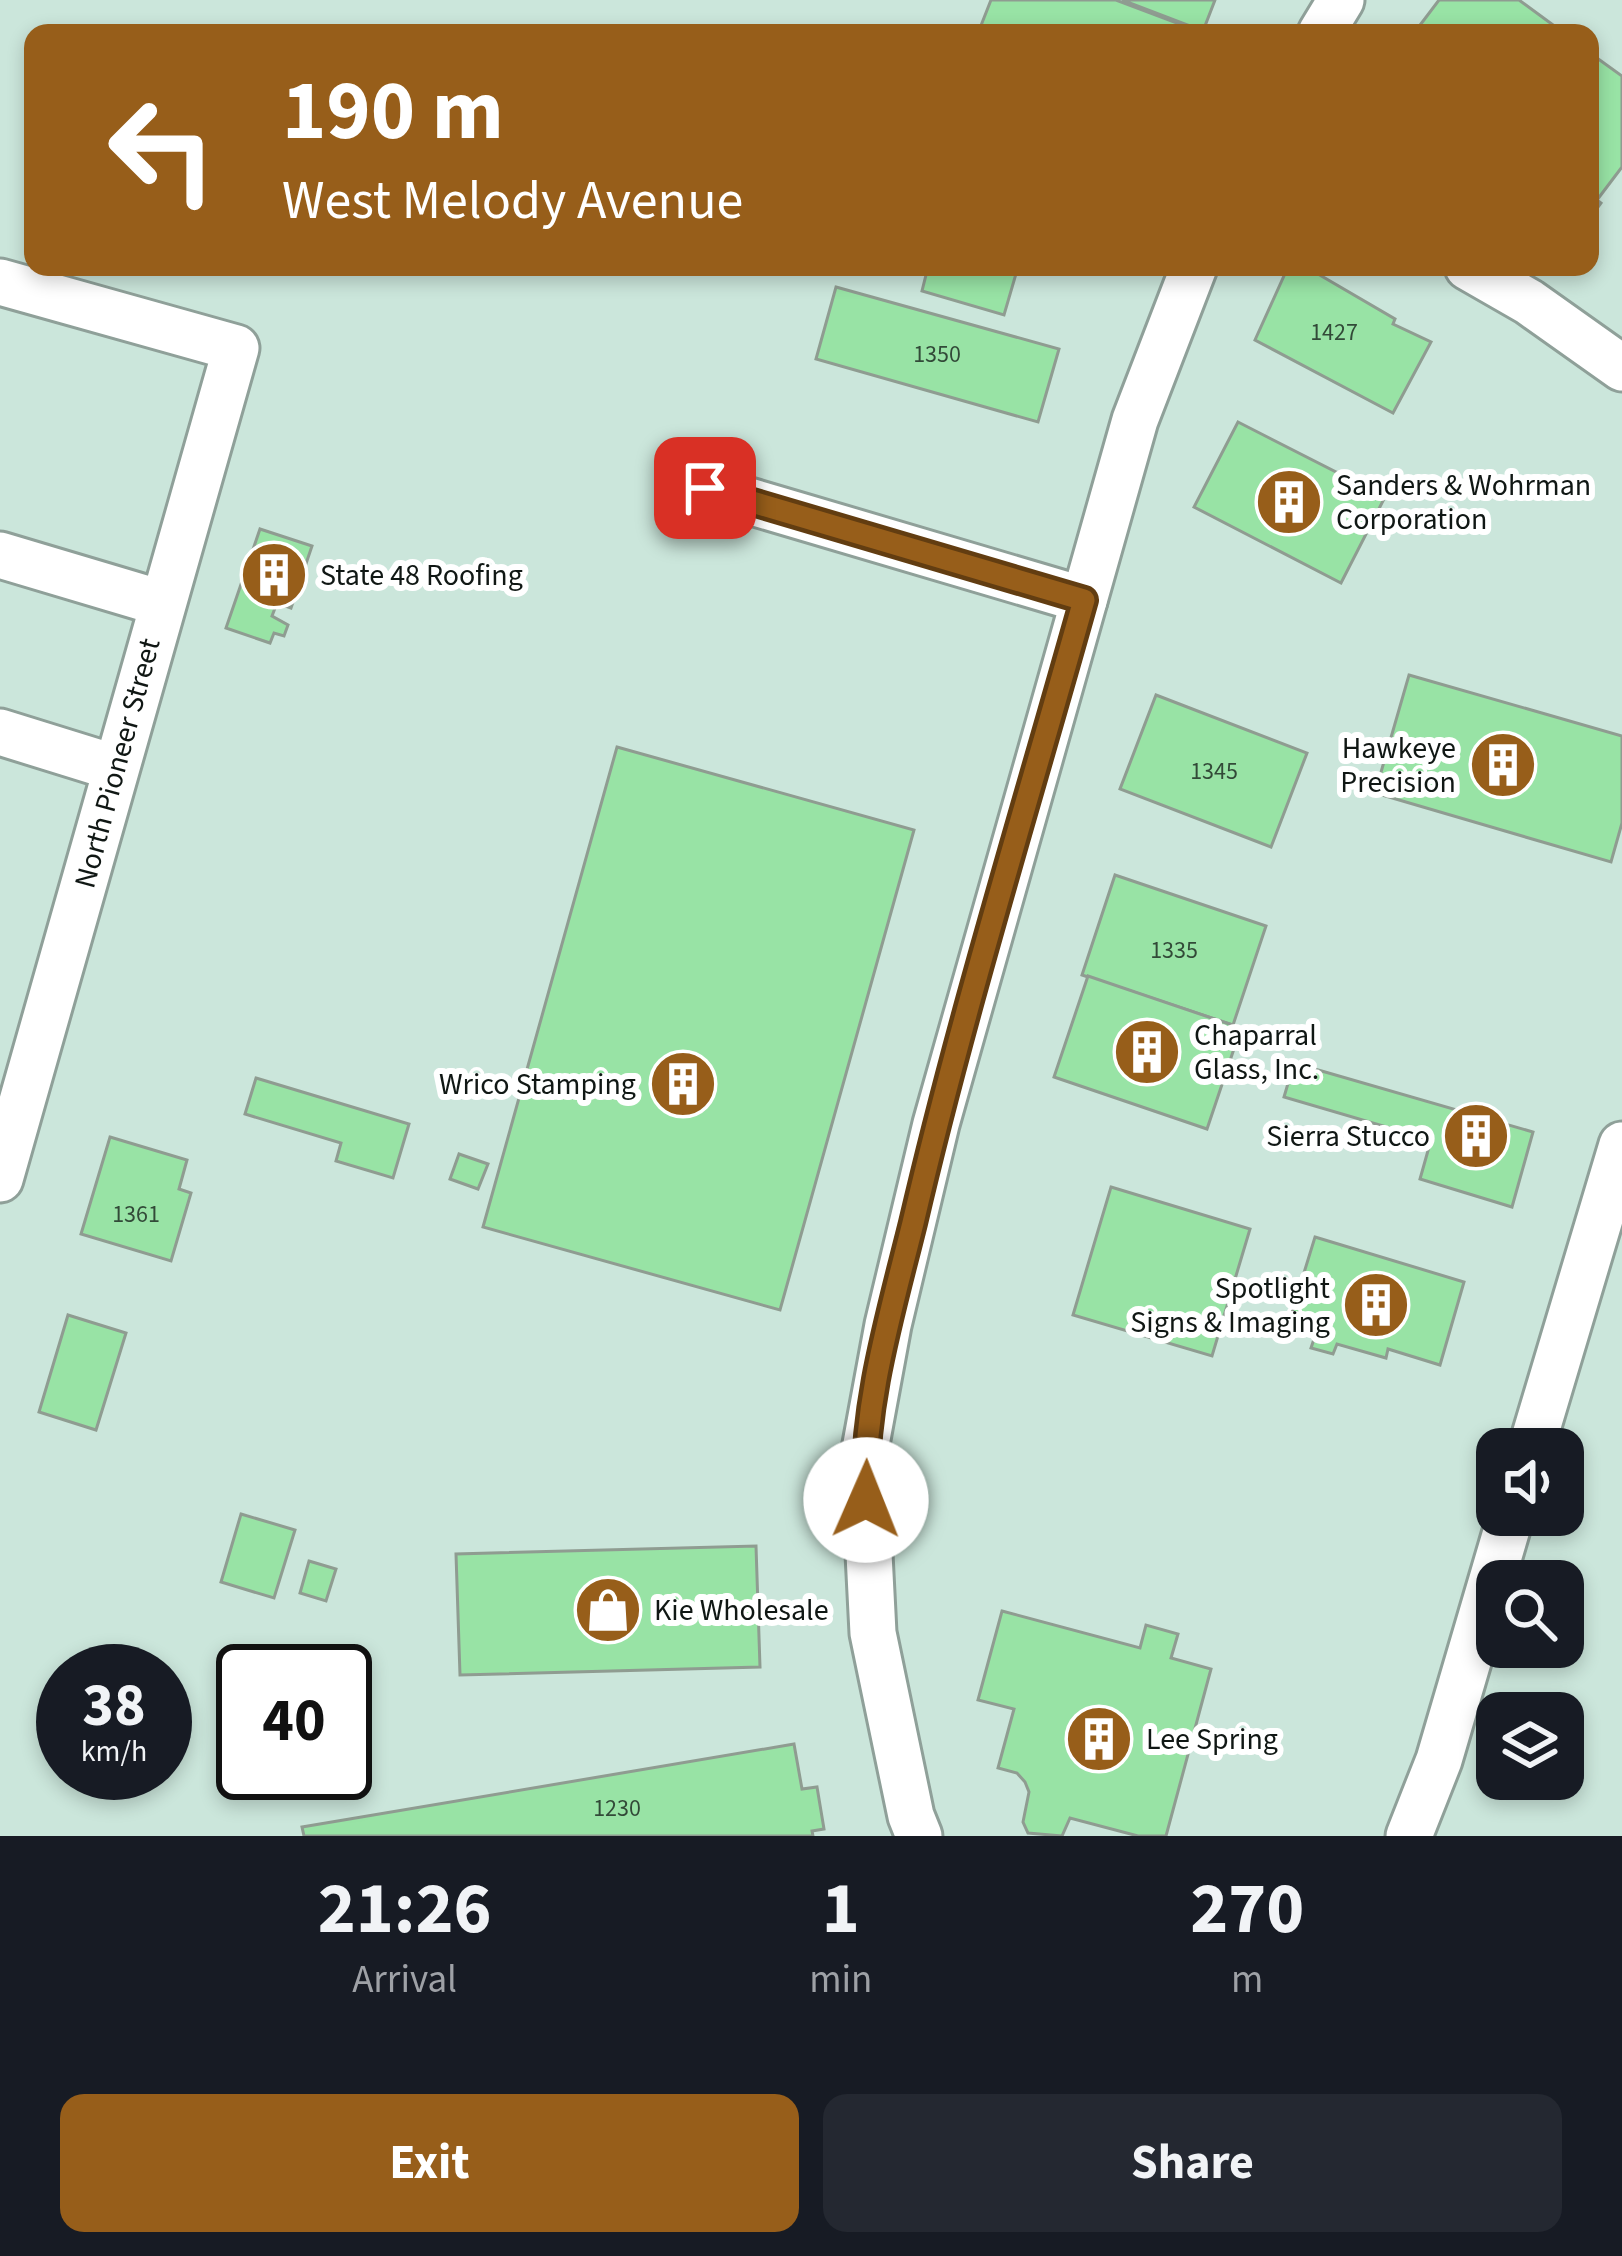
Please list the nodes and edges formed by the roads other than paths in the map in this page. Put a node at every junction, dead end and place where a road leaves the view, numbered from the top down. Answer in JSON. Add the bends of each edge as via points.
{"nodes":[{"id":1,"x":1191,"y":276,"type":"edge"},
{"id":2,"x":1484,"y":276,"type":"edge"},
{"id":3,"x":0,"y":282,"type":"edge"},
{"id":4,"x":1622,"y":368,"type":"edge"},
{"id":5,"x":705,"y":488,"type":"dead end"},
{"id":6,"x":0,"y":555,"type":"edge"},
{"id":7,"x":1084,"y":600,"type":"junction"},
{"id":8,"x":161,"y":603,"type":"junction"},
{"id":9,"x":0,"y":732,"type":"edge"},
{"id":10,"x":116,"y":768,"type":"junction"},
{"id":11,"x":1622,"y":1144,"type":"edge"},
{"id":12,"x":0,"y":1179,"type":"edge"},
{"id":13,"x":1537,"y":1428,"type":"edge"},
{"id":14,"x":1505,"y":1536,"type":"edge"},
{"id":15,"x":919,"y":1836,"type":"edge"},
{"id":16,"x":1409,"y":1836,"type":"edge"}],
"edges":[{"from":1,"to":7,"type":"street","via":[[1135,420]]},
{"from":2,"to":4,"type":"street"},
{"from":3,"to":8,"type":"street","name":"North Pioneer Street","via":[[236,348]]},
{"from":5,"to":7,"type":"street"},
{"from":6,"to":8,"type":"street"},
{"from":7,"to":15,"type":"street","via":[[936,1124],[864,1455],[873,1633]]},
{"from":8,"to":10,"type":"street","name":"North Pioneer Street"},
{"from":9,"to":10,"type":"street"},
{"from":10,"to":12,"type":"street","name":"North Pioneer Street"},
{"from":11,"to":13,"type":"street"},
{"from":14,"to":16,"type":"street"}]}
